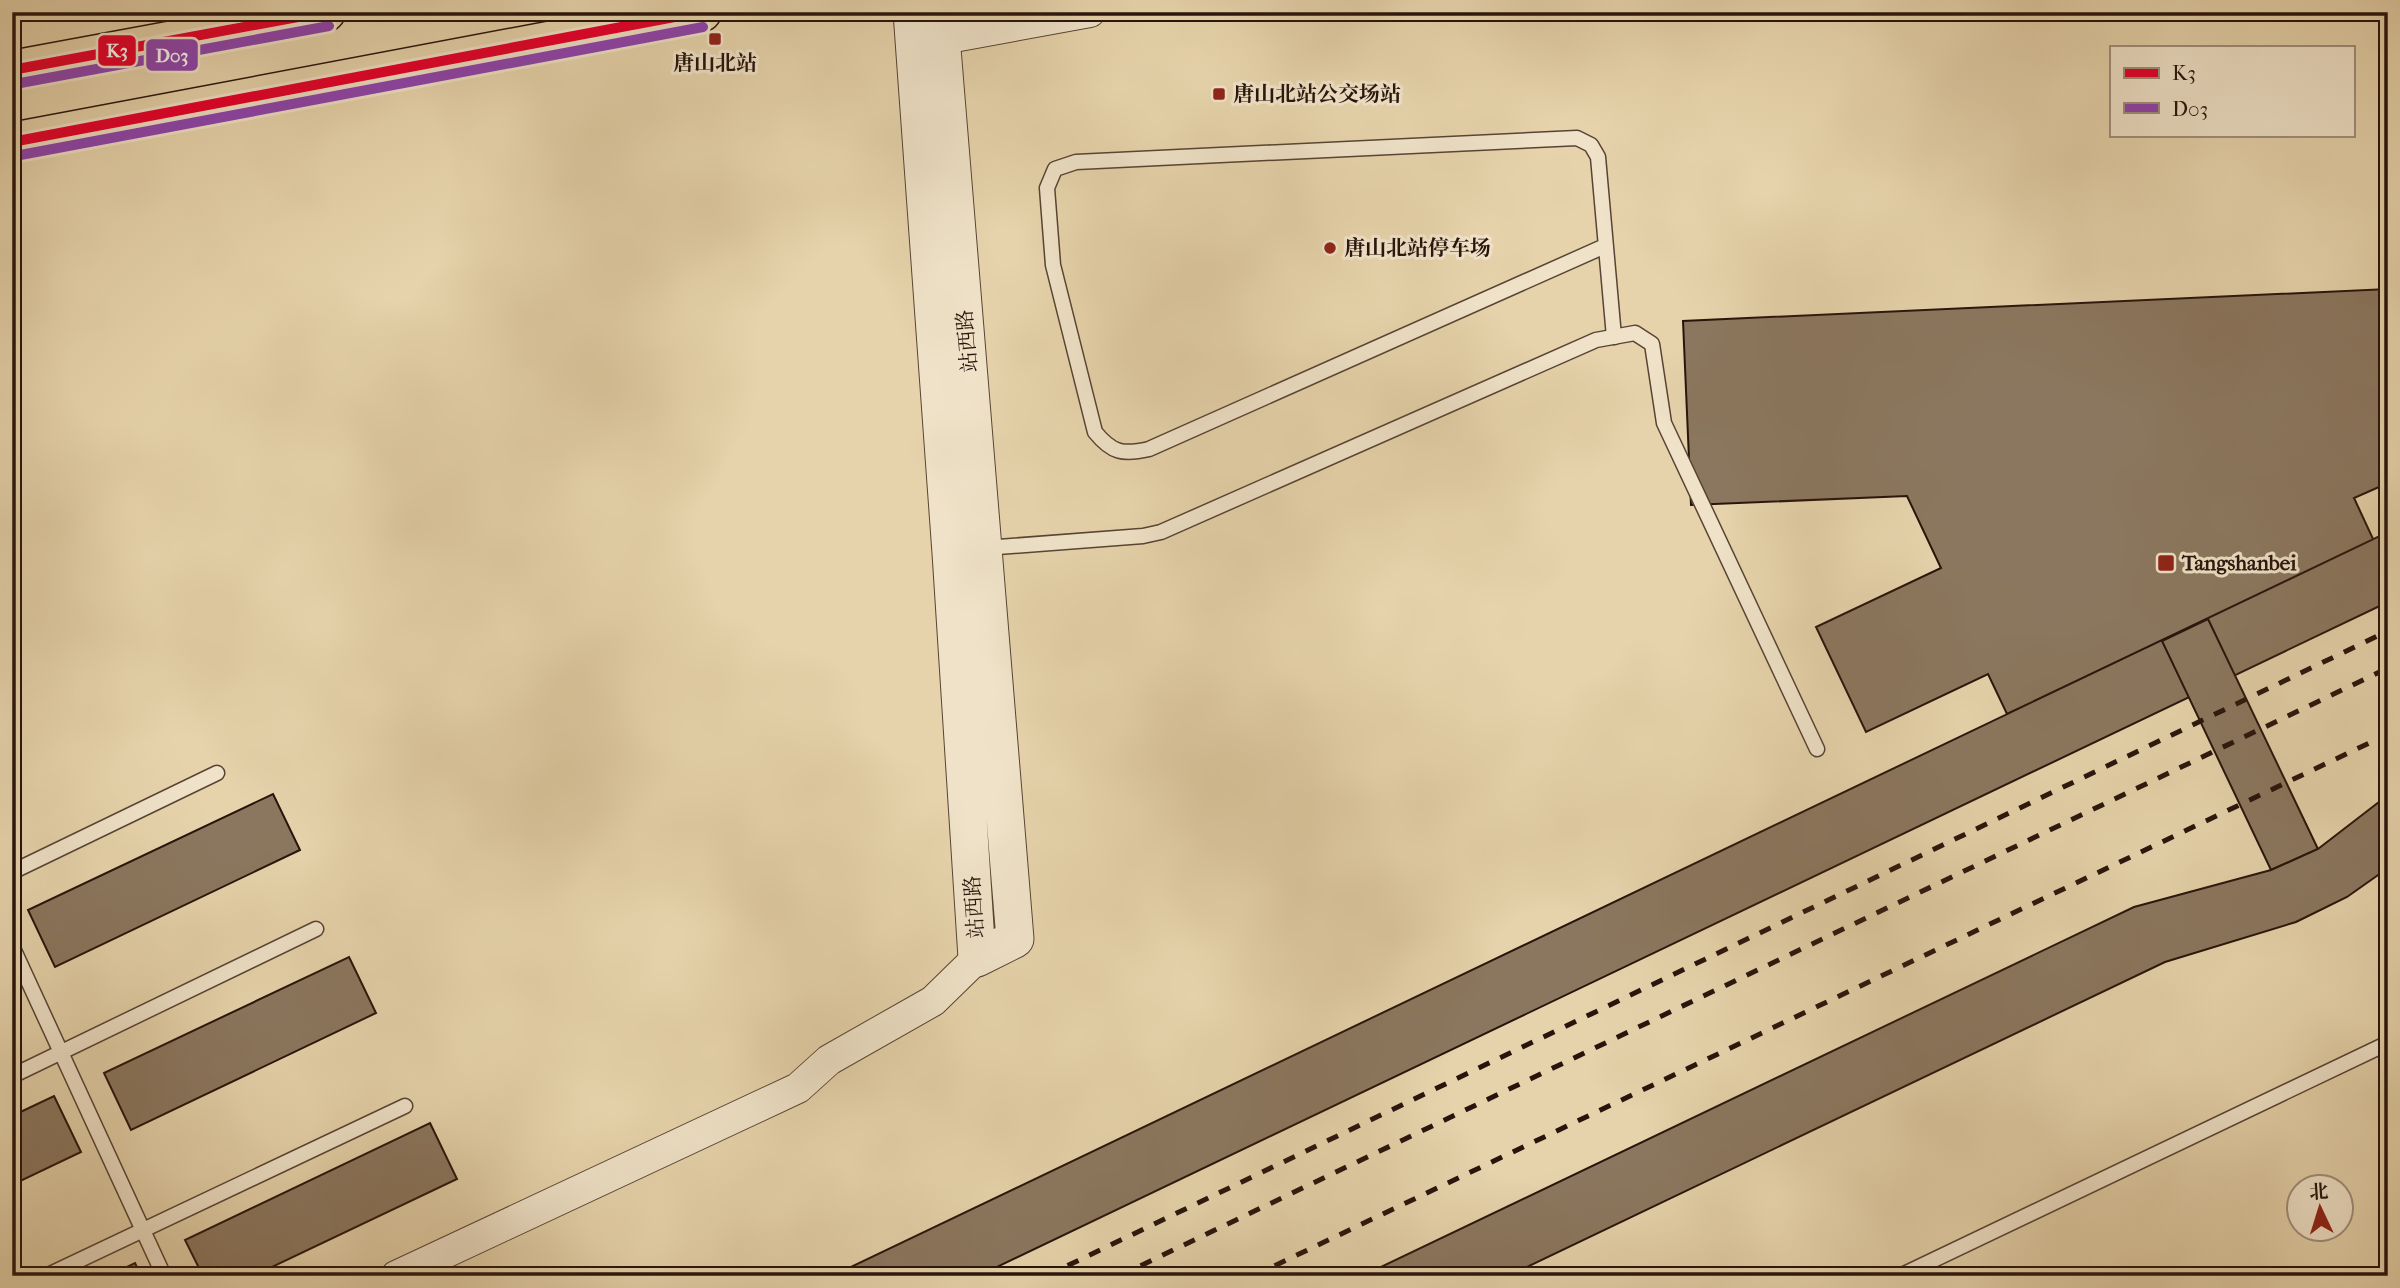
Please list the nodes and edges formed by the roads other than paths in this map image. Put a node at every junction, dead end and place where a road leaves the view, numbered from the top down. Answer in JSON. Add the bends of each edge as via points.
{"nodes":[{"id":1,"x":326,"y":12,"type":"edge"},
{"id":2,"x":702,"y":12,"type":"edge"},
{"id":3,"x":1090,"y":12,"type":"edge"},
{"id":4,"x":926,"y":27,"type":"edge"},
{"id":5,"x":12,"y":70,"type":"edge"},
{"id":6,"x":12,"y":142,"type":"edge"},
{"id":7,"x":1605,"y":246,"type":"junction"},
{"id":8,"x":1614,"y":337,"type":"junction"},
{"id":9,"x":967,"y":550,"type":"junction"},
{"id":10,"x":1817,"y":749,"type":"dead end"},
{"id":11,"x":217,"y":774,"type":"dead end"},
{"id":12,"x":12,"y":872,"type":"edge"},
{"id":13,"x":316,"y":929,"type":"dead end"},
{"id":14,"x":12,"y":946,"type":"edge"},
{"id":15,"x":977,"y":958,"type":"joint"},
{"id":16,"x":2388,"y":1043,"type":"edge"},
{"id":17,"x":61,"y":1052,"type":"junction"},
{"id":18,"x":12,"y":1076,"type":"edge"},
{"id":19,"x":405,"y":1105,"type":"dead end"},
{"id":20,"x":143,"y":1230,"type":"junction"},
{"id":21,"x":46,"y":1276,"type":"edge"},
{"id":22,"x":164,"y":1276,"type":"edge"},
{"id":23,"x":396,"y":1276,"type":"edge"},
{"id":24,"x":1900,"y":1276,"type":"edge"}],
"edges":[{"from":1,"to":5,"type":"main road"},
{"from":2,"to":6,"type":"main road"},
{"from":3,"to":4,"type":"street"},
{"from":4,"to":9,"type":"street","name":"站西路"},
{"from":7,"to":7,"type":"lane","via":[[1129,454],[1107,447],[1095,432],[1053,265],[1046,188],[1055,169],[1076,162],[1577,138],[1591,145],[1598,157]]},
{"from":7,"to":8,"type":"lane"},
{"from":8,"to":9,"type":"lane","via":[[1596,340],[1161,532]]},
{"from":8,"to":10,"type":"lane","via":[[1635,333],[1652,344],[1664,424]]},
{"from":9,"to":15,"type":"street","name":"站西路","via":[[1015,939]]},
{"from":11,"to":12,"type":"lane"},
{"from":13,"to":17,"type":"lane"},
{"from":14,"to":17,"type":"lane"},
{"from":15,"to":23,"type":"street","via":[[933,1001],[829,1060],[798,1088]]},
{"from":16,"to":24,"type":"lane"},
{"from":17,"to":18,"type":"lane"},
{"from":17,"to":20,"type":"lane"},
{"from":19,"to":20,"type":"lane"},
{"from":20,"to":21,"type":"lane"},
{"from":20,"to":22,"type":"lane"}]}
